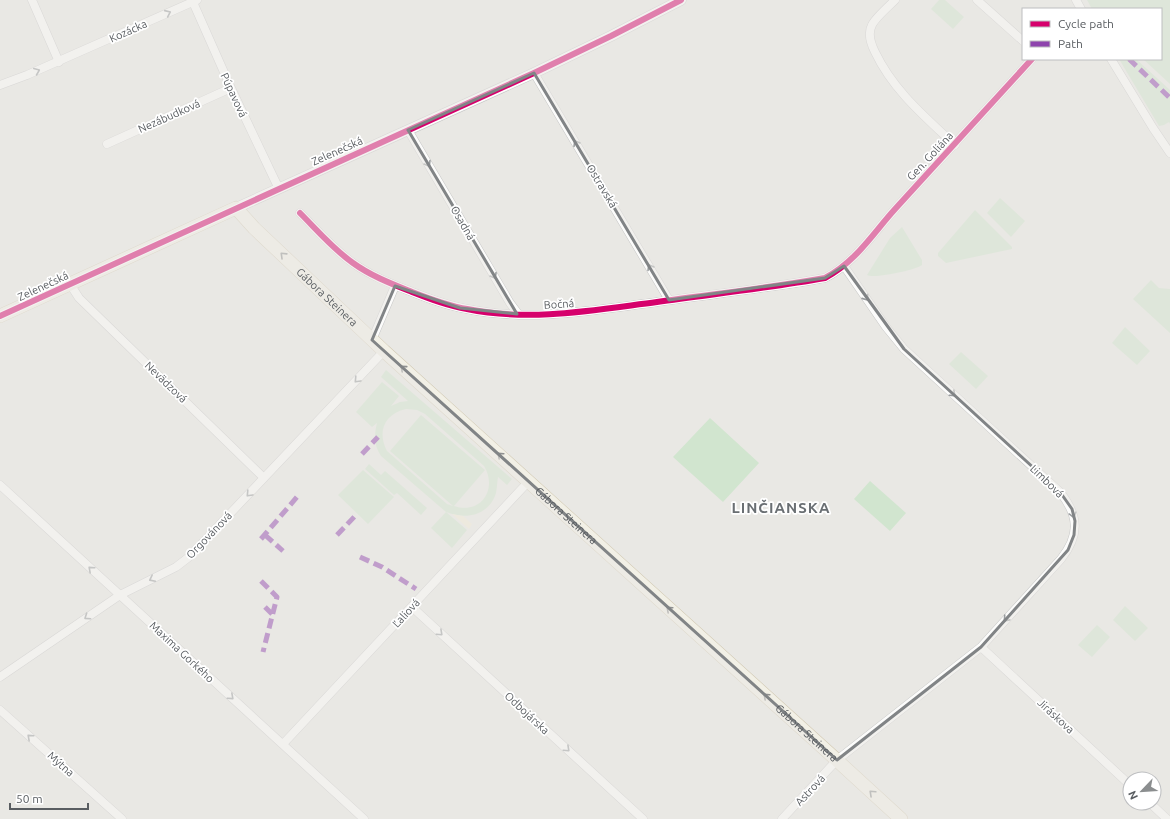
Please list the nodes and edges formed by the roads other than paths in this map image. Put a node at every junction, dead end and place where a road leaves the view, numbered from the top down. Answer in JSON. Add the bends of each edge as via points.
{"nodes":[{"id":1,"x":32,"y":0,"type":"edge"},
{"id":2,"x":681,"y":0,"type":"edge"},
{"id":3,"x":895,"y":0,"type":"edge"},
{"id":4,"x":977,"y":0,"type":"edge"},
{"id":5,"x":194,"y":1,"type":"edge"},
{"id":6,"x":1022,"y":40,"type":"edge"},
{"id":7,"x":1031,"y":60,"type":"edge"},
{"id":8,"x":1112,"y":60,"type":"edge"},
{"id":9,"x":59,"y":62,"type":"junction"},
{"id":10,"x":534,"y":73,"type":"junction"},
{"id":11,"x":0,"y":85,"type":"edge"},
{"id":12,"x":231,"y":88,"type":"junction"},
{"id":13,"x":408,"y":130,"type":"junction"},
{"id":14,"x":107,"y":144,"type":"dead end"},
{"id":15,"x":955,"y":145,"type":"junction"},
{"id":16,"x":1170,"y":153,"type":"edge"},
{"id":17,"x":279,"y":189,"type":"junction"},
{"id":18,"x":236,"y":208,"type":"junction"},
{"id":19,"x":300,"y":213,"type":"dead end"},
{"id":20,"x":844,"y":266,"type":"junction"},
{"id":21,"x":70,"y":284,"type":"junction"},
{"id":22,"x":395,"y":286,"type":"junction"},
{"id":23,"x":669,"y":300,"type":"junction"},
{"id":24,"x":518,"y":315,"type":"junction"},
{"id":25,"x":0,"y":316,"type":"edge"},
{"id":26,"x":372,"y":340,"type":"junction"},
{"id":27,"x":384,"y":351,"type":"junction"},
{"id":28,"x":264,"y":478,"type":"junction"},
{"id":29,"x":529,"y":481,"type":"junction"},
{"id":30,"x":0,"y":485,"type":"edge"},
{"id":31,"x":120,"y":595,"type":"junction"},
{"id":32,"x":412,"y":607,"type":"junction"},
{"id":33,"x":981,"y":647,"type":"junction"},
{"id":34,"x":0,"y":677,"type":"edge"},
{"id":35,"x":0,"y":710,"type":"edge"},
{"id":36,"x":283,"y":744,"type":"junction"},
{"id":37,"x":837,"y":760,"type":"junction"},
{"id":38,"x":1122,"y":778,"type":"edge"},
{"id":39,"x":1158,"y":811,"type":"edge"},
{"id":40,"x":122,"y":819,"type":"edge"},
{"id":41,"x":364,"y":819,"type":"edge"},
{"id":42,"x":643,"y":819,"type":"edge"},
{"id":43,"x":782,"y":819,"type":"edge"},
{"id":44,"x":901,"y":819,"type":"edge"},
{"id":45,"x":1167,"y":819,"type":"edge"}],
"edges":[{"from":1,"to":9,"type":"street"},
{"from":2,"to":10,"type":"street","name":"Zelenečská"},
{"from":3,"to":15,"type":"street","via":[[872,25],[870,40],[873,48],[881,65],[906,99]]},
{"from":4,"to":6,"type":"street"},
{"from":9,"to":5,"type":"street","name":"Kozácka","one_way":true},
{"from":5,"to":12,"type":"street","name":"Púpavová"},
{"from":7,"to":15,"type":"street","name":"Gen. Goliána"},
{"from":8,"to":16,"type":"street"},
{"from":11,"to":9,"type":"street","name":"Kozácka","one_way":true},
{"from":10,"to":13,"type":"street","name":"Zelenečská"},
{"from":23,"to":10,"type":"street","name":"Ostravská","one_way":true},
{"from":12,"to":14,"type":"street","name":"Nezábudková"},
{"from":12,"to":17,"type":"street","name":"Púpavová"},
{"from":13,"to":17,"type":"street","name":"Zelenečská"},
{"from":13,"to":24,"type":"street","name":"Osadná","one_way":true},
{"from":15,"to":20,"type":"street","name":"Gen. Goliána"},
{"from":17,"to":18,"type":"street","name":"Zelenečská"},
{"from":18,"to":21,"type":"main road","name":"Zelenečská"},
{"from":26,"to":18,"type":"main road","name":"Gábora Steinera","one_way":true},
{"from":19,"to":22,"type":"street","name":"Bočná","via":[[352,263]]},
{"from":20,"to":23,"type":"street","name":"Bočná","via":[[825,278]]},
{"from":20,"to":33,"type":"street","name":"Limbová","one_way":true,"via":[[904,349],[1060,492],[1072,509],[1075,530],[1068,550]]},
{"from":21,"to":25,"type":"main road","name":"Zelenečská"},
{"from":21,"to":28,"type":"street","name":"Nevädzová","via":[[78,298]]},
{"from":22,"to":24,"type":"street","name":"Bočná","via":[[460,308]]},
{"from":22,"to":26,"type":"street"},
{"from":23,"to":24,"type":"street","name":"Bočná","via":[[577,313]]},
{"from":26,"to":27,"type":"main road","name":"Gábora Steinera"},
{"from":27,"to":28,"type":"street","name":"Orgovánová","one_way":true},
{"from":29,"to":27,"type":"main road","name":"Gábora Steinera","one_way":true},
{"from":28,"to":31,"type":"street","name":"Orgovánová","one_way":true,"via":[[182,563]]},
{"from":29,"to":32,"type":"street","name":"Ľaliová"},
{"from":37,"to":29,"type":"main road","name":"Gábora Steinera","one_way":true},
{"from":31,"to":30,"type":"street","name":"Maxima Gorkého","one_way":true},
{"from":31,"to":34,"type":"street","name":"Orgovánová","one_way":true},
{"from":31,"to":36,"type":"street","name":"Maxima Gorkého","one_way":true},
{"from":32,"to":36,"type":"street","name":"Ľaliová"},
{"from":32,"to":42,"type":"street","name":"Odbojárska","one_way":true},
{"from":33,"to":37,"type":"street","name":"Limbová"},
{"from":33,"to":38,"type":"street","name":"Jiráskova"},
{"from":40,"to":35,"type":"street","name":"Mýtna","one_way":true},
{"from":36,"to":41,"type":"street","name":"Maxima Gorkého"},
{"from":37,"to":43,"type":"street","name":"Astrová"},
{"from":44,"to":37,"type":"main road","name":"Gábora Steinera","one_way":true},
{"from":39,"to":45,"type":"street"}]}
